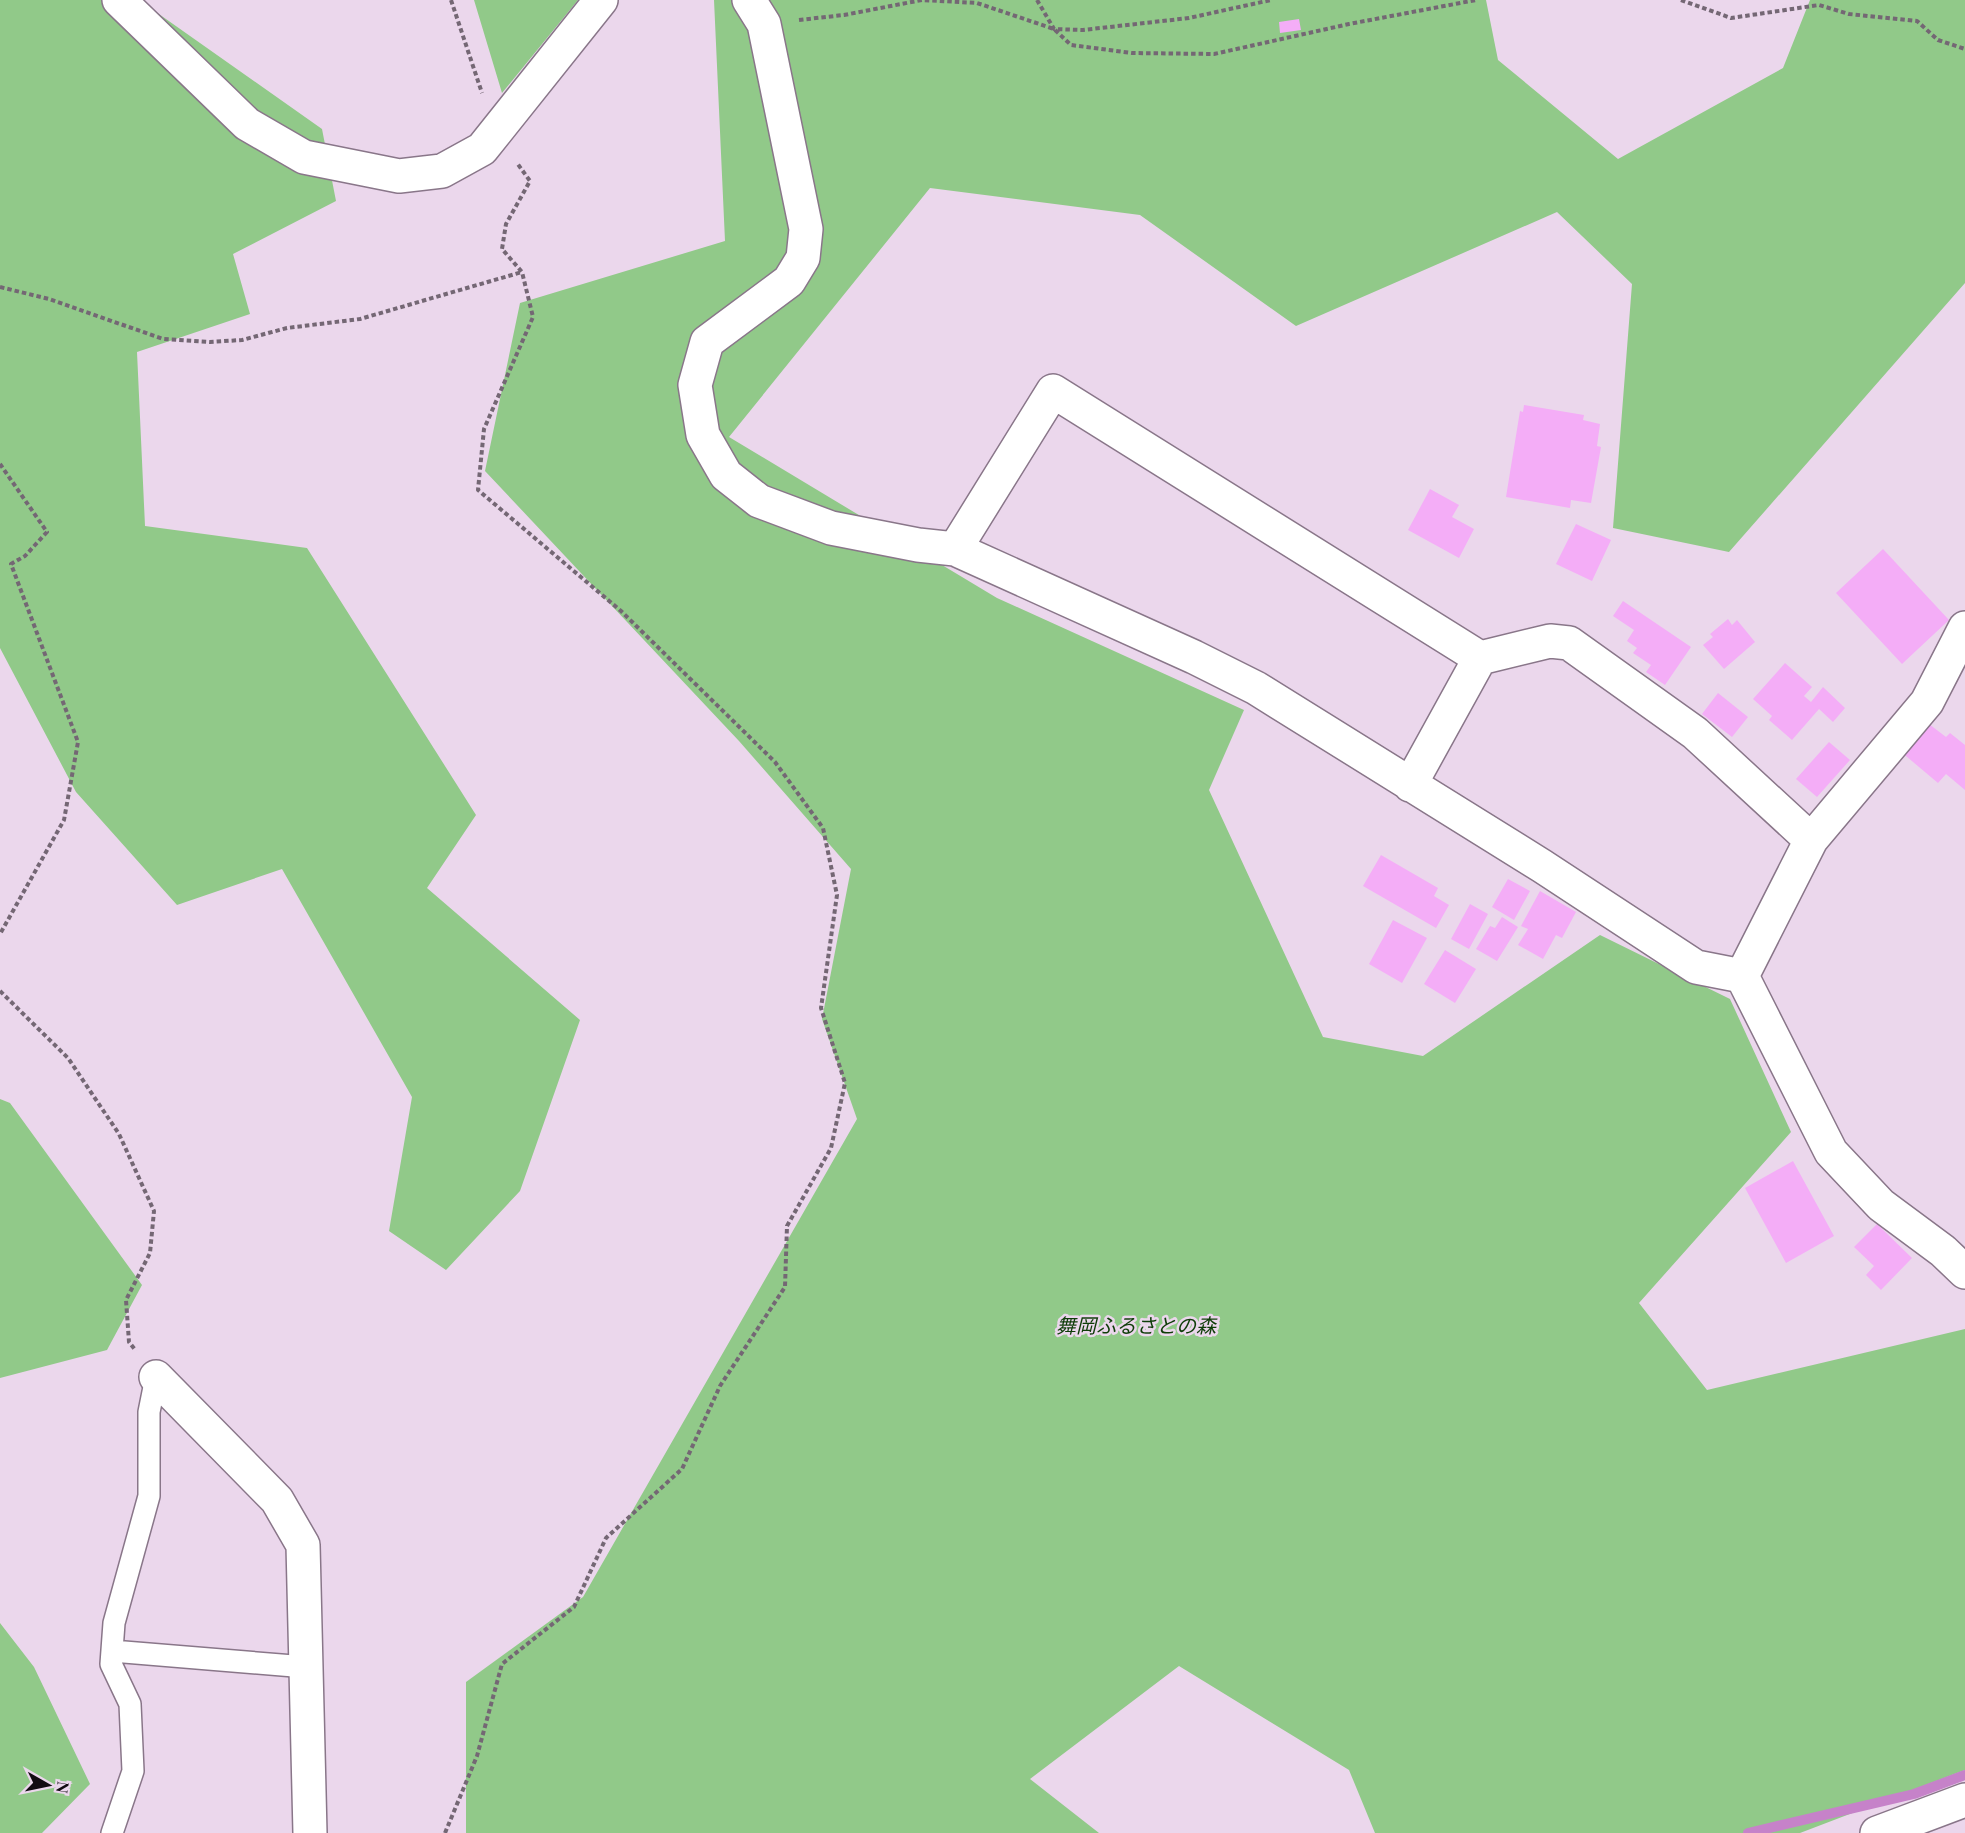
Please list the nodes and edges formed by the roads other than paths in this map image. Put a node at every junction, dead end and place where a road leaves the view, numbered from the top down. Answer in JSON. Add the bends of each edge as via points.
{"nodes":[{"id":1,"x":119,"y":0,"type":"edge"},
{"id":2,"x":601,"y":0,"type":"edge"},
{"id":3,"x":757,"y":12,"type":"edge"},
{"id":4,"x":955,"y":549,"type":"junction"},
{"id":5,"x":1965,"y":628,"type":"edge"},
{"id":6,"x":1480,"y":658,"type":"junction"},
{"id":7,"x":1410,"y":785,"type":"junction"},
{"id":8,"x":1811,"y":840,"type":"junction"},
{"id":9,"x":1742,"y":976,"type":"junction"},
{"id":10,"x":1965,"y":1272,"type":"edge"},
{"id":11,"x":156,"y":1377,"type":"joint"},
{"id":12,"x":112,"y":1651,"type":"junction"},
{"id":13,"x":306,"y":1667,"type":"junction"},
{"id":14,"x":1965,"y":1800,"type":"edge"},
{"id":15,"x":112,"y":1833,"type":"edge"},
{"id":16,"x":310,"y":1833,"type":"edge"},
{"id":17,"x":1877,"y":1833,"type":"edge"}],
"edges":[{"from":1,"to":2,"type":"street","via":[[247,124],[304,157],[399,176],[442,171],[482,149]]},
{"from":3,"to":4,"type":"street","via":[[806,229],[803,258],[789,281],[707,342],[695,385],[703,435],[726,475],[759,501],[831,528]]},
{"from":4,"to":6,"type":"street","via":[[1053,391]]},
{"from":4,"to":7,"type":"street","via":[[1256,688]]},
{"from":5,"to":8,"type":"street","via":[[1927,702]]},
{"from":6,"to":7,"type":"street"},
{"from":6,"to":8,"type":"street","via":[[1550,641],[1569,643],[1695,733]]},
{"from":7,"to":9,"type":"street","via":[[1696,967]]},
{"from":8,"to":9,"type":"street"},
{"from":9,"to":10,"type":"street","via":[[1831,1152],[1881,1205]]},
{"from":11,"to":12,"type":"lane","via":[[149,1412],[149,1496],[114,1623]]},
{"from":11,"to":13,"type":"street","via":[[276,1500],[303,1545]]},
{"from":12,"to":13,"type":"lane"},
{"from":12,"to":15,"type":"lane","via":[[111,1664],[130,1704],[133,1771]]},
{"from":13,"to":16,"type":"street"},
{"from":14,"to":17,"type":"street"}]}
